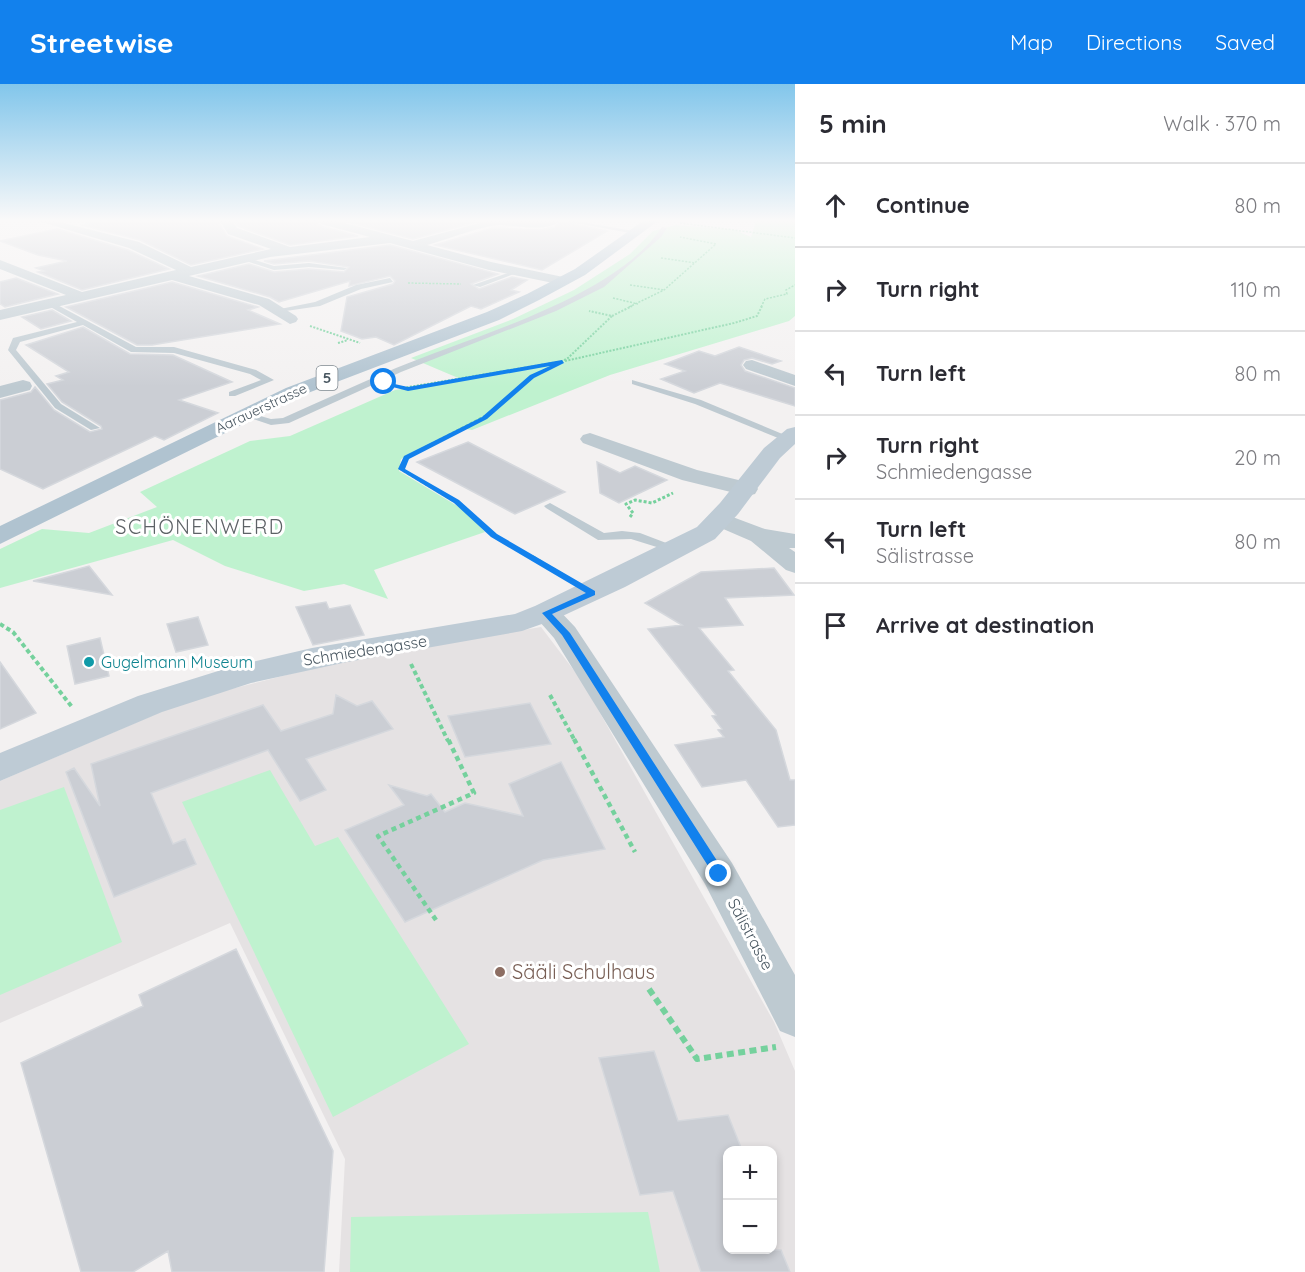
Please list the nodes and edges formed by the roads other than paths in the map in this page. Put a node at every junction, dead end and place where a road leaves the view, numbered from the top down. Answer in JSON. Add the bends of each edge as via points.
{"nodes":[{"id":1,"x":31,"y":276,"type":"edge"},
{"id":2,"x":172,"y":276,"type":"edge"},
{"id":3,"x":176,"y":276,"type":"edge"},
{"id":4,"x":503,"y":276,"type":"edge"},
{"id":5,"x":539,"y":276,"type":"edge"},
{"id":6,"x":571,"y":276,"type":"edge"},
{"id":7,"x":612,"y":276,"type":"edge"},
{"id":8,"x":390,"y":280,"type":"road end"},
{"id":9,"x":563,"y":281,"type":"junction"},
{"id":10,"x":477,"y":285,"type":"road end"},
{"id":11,"x":80,"y":296,"type":"junction"},
{"id":12,"x":50,"y":303,"type":"junction"},
{"id":13,"x":0,"y":315,"type":"edge"},
{"id":14,"x":284,"y":315,"type":"joint"},
{"id":15,"x":85,"y":322,"type":"junction"},
{"id":16,"x":752,"y":364,"type":"dead end"},
{"id":17,"x":795,"y":381,"type":"edge"},
{"id":18,"x":635,"y":382,"type":"dead end"},
{"id":19,"x":30,"y":384,"type":"junction"},
{"id":20,"x":0,"y":392,"type":"edge"},
{"id":21,"x":232,"y":394,"type":"dead end"},
{"id":22,"x":246,"y":414,"type":"junction"},
{"id":23,"x":95,"y":428,"type":"dead end"},
{"id":24,"x":791,"y":436,"type":"edge"},
{"id":25,"x":590,"y":439,"type":"dead end"},
{"id":26,"x":747,"y":489,"type":"junction"},
{"id":27,"x":550,"y":506,"type":"dead end"},
{"id":28,"x":722,"y":520,"type":"junction"},
{"id":29,"x":0,"y":536,"type":"edge"},
{"id":30,"x":760,"y":536,"type":"junction"},
{"id":31,"x":795,"y":541,"type":"edge"},
{"id":32,"x":676,"y":549,"type":"junction"},
{"id":33,"x":795,"y":565,"type":"edge"},
{"id":34,"x":546,"y":613,"type":"junction"},
{"id":35,"x":0,"y":768,"type":"edge"},
{"id":36,"x":790,"y":1032,"type":"edge"}],
"edges":[{"from":1,"to":11,"type":"street"},
{"from":2,"to":11,"type":"street"},
{"from":3,"to":14,"type":"street","via":[[264,302]]},
{"from":4,"to":10,"type":"lane"},
{"from":5,"to":9,"type":"street"},
{"from":6,"to":9,"type":"main road","name":"Aarauerstrasse","number":"5"},
{"from":7,"to":22,"type":"lane","via":[[562,304],[285,421],[271,422]]},
{"from":8,"to":14,"type":"lane","via":[[358,287]]},
{"from":9,"to":22,"type":"main road","name":"Aarauerstrasse","number":"5","via":[[493,315],[321,380]]},
{"from":11,"to":12,"type":"street"},
{"from":12,"to":13,"type":"street"},
{"from":12,"to":15,"type":"lane"},
{"from":15,"to":19,"type":"lane","via":[[16,340],[12,350]]},
{"from":15,"to":21,"type":"lane","via":[[134,350],[174,350],[269,380]]},
{"from":16,"to":17,"type":"street"},
{"from":18,"to":24,"type":"lane"},
{"from":19,"to":20,"type":"street"},
{"from":19,"to":23,"type":"lane","via":[[57,406]]},
{"from":22,"to":29,"type":"main road","name":"Aarauerstrasse","number":"5"},
{"from":24,"to":26,"type":"street","name":"Schmiedengasse","via":[[774,450]]},
{"from":25,"to":26,"type":"street","via":[[680,472]]},
{"from":26,"to":28,"type":"street","name":"Schmiedengasse"},
{"from":27,"to":32,"type":"lane","via":[[602,537],[634,534]]},
{"from":28,"to":30,"type":"street"},
{"from":28,"to":32,"type":"street","name":"Schmiedengasse"},
{"from":30,"to":31,"type":"street"},
{"from":30,"to":33,"type":"street"},
{"from":32,"to":34,"type":"street","name":"Schmiedengasse"},
{"from":34,"to":35,"type":"street","name":"Schmiedengasse","via":[[522,622],[298,661],[193,688]]},
{"from":34,"to":36,"type":"street","name":"Sälistrasse","via":[[565,633],[719,874]]}]}
